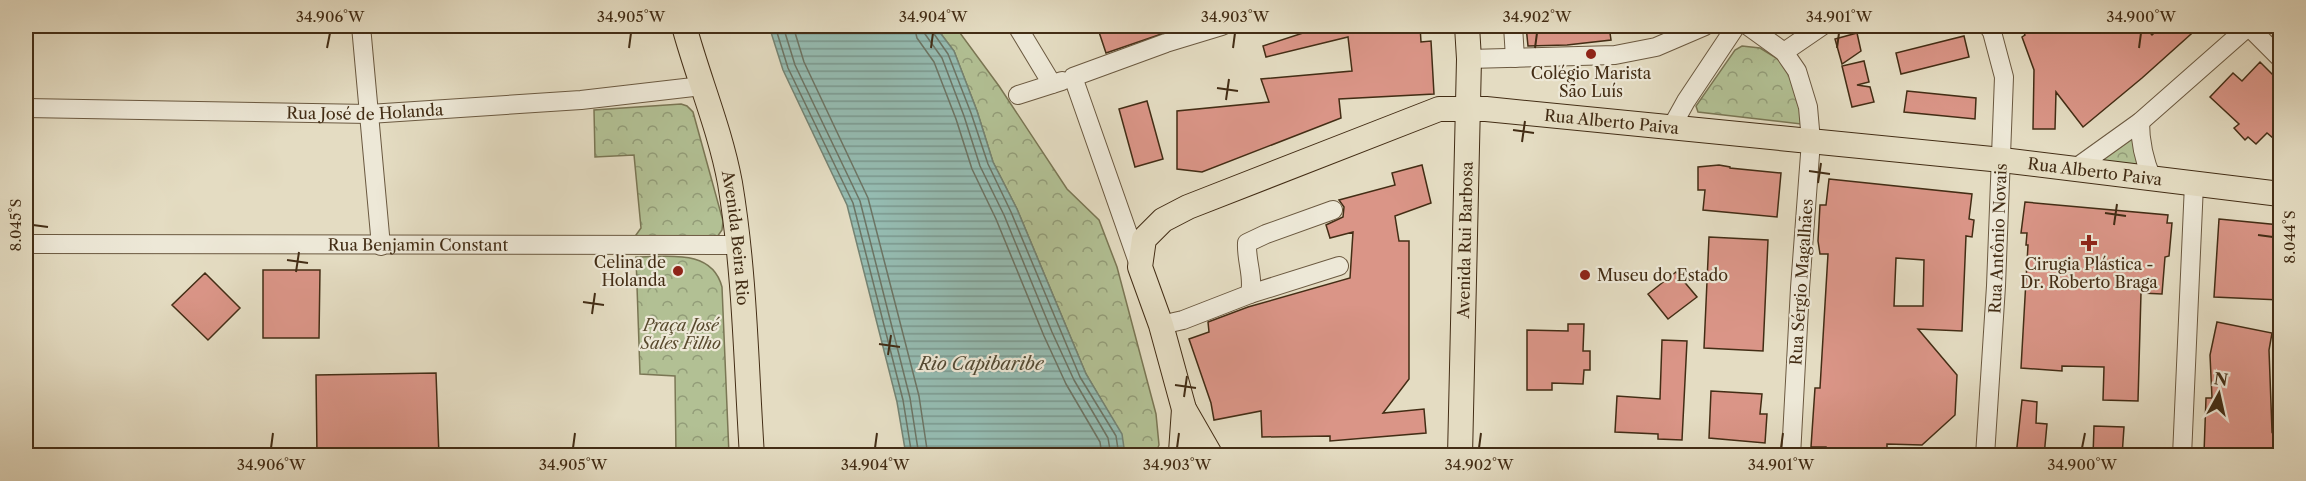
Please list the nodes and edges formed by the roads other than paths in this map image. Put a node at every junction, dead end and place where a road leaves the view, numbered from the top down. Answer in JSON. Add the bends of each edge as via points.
{"nodes":[{"id":1,"x":361,"y":26,"type":"edge"},
{"id":2,"x":684,"y":26,"type":"edge"},
{"id":3,"x":1017,"y":26,"type":"edge"},
{"id":4,"x":1222,"y":26,"type":"edge"},
{"id":5,"x":1467,"y":26,"type":"edge"},
{"id":6,"x":1513,"y":26,"type":"edge"},
{"id":7,"x":1705,"y":26,"type":"edge"},
{"id":8,"x":1736,"y":26,"type":"edge"},
{"id":9,"x":1748,"y":26,"type":"edge"},
{"id":10,"x":1822,"y":26,"type":"edge"},
{"id":11,"x":1988,"y":26,"type":"edge"},
{"id":12,"x":2248,"y":26,"type":"edge"},
{"id":13,"x":1784,"y":52,"type":"junction"},
{"id":14,"x":1515,"y":58,"type":"junction"},
{"id":15,"x":2280,"y":58,"type":"edge"},
{"id":16,"x":1469,"y":59,"type":"junction"},
{"id":17,"x":1073,"y":77,"type":"junction"},
{"id":18,"x":1052,"y":84,"type":"junction"},
{"id":19,"x":702,"y":86,"type":"junction"},
{"id":20,"x":1018,"y":95,"type":"dead end"},
{"id":21,"x":26,"y":108,"type":"edge"},
{"id":22,"x":1466,"y":108,"type":"junction"},
{"id":23,"x":369,"y":114,"type":"junction"},
{"id":24,"x":2140,"y":122,"type":"junction"},
{"id":25,"x":1671,"y":128,"type":"junction"},
{"id":26,"x":1811,"y":141,"type":"junction"},
{"id":27,"x":2002,"y":160,"type":"junction"},
{"id":28,"x":2073,"y":170,"type":"junction"},
{"id":29,"x":2152,"y":180,"type":"junction"},
{"id":30,"x":2194,"y":184,"type":"junction"},
{"id":31,"x":2280,"y":194,"type":"edge"},
{"id":32,"x":1333,"y":210,"type":"dead end"},
{"id":33,"x":26,"y":244,"type":"edge"},
{"id":34,"x":737,"y":245,"type":"junction"},
{"id":35,"x":381,"y":246,"type":"junction"},
{"id":36,"x":1339,"y":266,"type":"dead end"},
{"id":37,"x":1140,"y":267,"type":"junction"},
{"id":38,"x":1250,"y":294,"type":"junction"},
{"id":39,"x":1161,"y":325,"type":"junction"},
{"id":40,"x":1184,"y":409,"type":"junction"},
{"id":41,"x":750,"y":427,"type":"junction"},
{"id":42,"x":745,"y":456,"type":"edge"},
{"id":43,"x":752,"y":456,"type":"edge"},
{"id":44,"x":771,"y":456,"type":"edge"},
{"id":45,"x":1179,"y":456,"type":"edge"},
{"id":46,"x":1211,"y":456,"type":"edge"},
{"id":47,"x":1460,"y":456,"type":"edge"},
{"id":48,"x":1791,"y":456,"type":"edge"},
{"id":49,"x":1985,"y":456,"type":"edge"},
{"id":50,"x":2182,"y":456,"type":"edge"}],
"edges":[{"from":1,"to":23,"type":"street"},
{"from":2,"to":19,"type":"main road","name":"Avenida Beira Rio"},
{"from":3,"to":18,"type":"street"},
{"from":4,"to":17,"type":"street"},
{"from":5,"to":16,"type":"main road","name":"Avenida Rui Barbosa"},
{"from":6,"to":14,"type":"street"},
{"from":7,"to":14,"type":"street","via":[[1656,47],[1615,56]]},
{"from":8,"to":25,"type":"street"},
{"from":9,"to":13,"type":"street","name":"Rua Sérgio Magalhães"},
{"from":10,"to":13,"type":"street"},
{"from":11,"to":27,"type":"street","name":"Rua Antônio Novais","via":[[2004,77]]},
{"from":12,"to":15,"type":"street"},
{"from":12,"to":24,"type":"street"},
{"from":13,"to":26,"type":"street","name":"Rua Sérgio Magalhães","via":[[1803,86]]},
{"from":14,"to":16,"type":"street"},
{"from":16,"to":22,"type":"main road","name":"Avenida Rui Barbosa"},
{"from":17,"to":18,"type":"street"},
{"from":17,"to":37,"type":"street"},
{"from":18,"to":20,"type":"street"},
{"from":19,"to":23,"type":"street","name":"Rua José de Holanda","via":[[581,100]]},
{"from":19,"to":34,"type":"main road","name":"Avenida Beira Rio","via":[[730,183]]},
{"from":21,"to":23,"type":"street","name":"Rua José de Holanda"},
{"from":22,"to":25,"type":"main road","name":"Rua Alberto Paiva"},
{"from":22,"to":37,"type":"main road","name":"Rua Alberto Paiva","via":[[1439,110],[1188,207],[1163,220],[1144,239]]},
{"from":22,"to":47,"type":"main road","name":"Avenida Rui Barbosa"},
{"from":23,"to":35,"type":"street"},
{"from":24,"to":28,"type":"street"},
{"from":24,"to":29,"type":"street","via":[[2140,142]]},
{"from":25,"to":26,"type":"main road","name":"Rua Alberto Paiva"},
{"from":26,"to":27,"type":"main road","name":"Rua Alberto Paiva"},
{"from":26,"to":48,"type":"street","name":"Rua Sérgio Magalhães"},
{"from":27,"to":28,"type":"main road","name":"Rua Alberto Paiva"},
{"from":27,"to":49,"type":"street","name":"Rua Antônio Novais"},
{"from":28,"to":29,"type":"main road","name":"Rua Alberto Paiva"},
{"from":29,"to":30,"type":"main road","name":"Rua Alberto Paiva"},
{"from":30,"to":31,"type":"main road","name":"Rua Alberto Paiva"},
{"from":30,"to":50,"type":"street"},
{"from":32,"to":38,"type":"street","via":[[1247,243]]},
{"from":33,"to":35,"type":"street","name":"Rua Benjamin Constant"},
{"from":34,"to":35,"type":"street","name":"Rua Benjamin Constant"},
{"from":34,"to":41,"type":"main road","name":"Avenida Beira Rio"},
{"from":36,"to":38,"type":"street"},
{"from":37,"to":39,"type":"main road"},
{"from":38,"to":39,"type":"street"},
{"from":39,"to":40,"type":"main road"},
{"from":40,"to":45,"type":"main road"},
{"from":40,"to":46,"type":"main road"},
{"from":41,"to":42,"type":"main road"},
{"from":41,"to":43,"type":"main road","name":"Avenida Beira Rio"},
{"from":41,"to":44,"type":"main road"}]}
